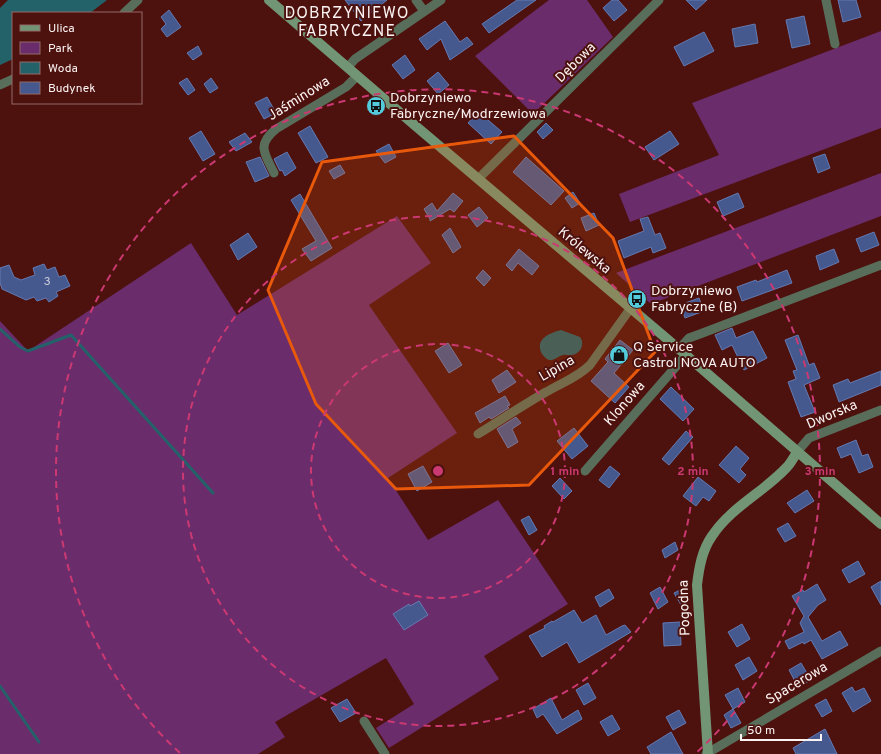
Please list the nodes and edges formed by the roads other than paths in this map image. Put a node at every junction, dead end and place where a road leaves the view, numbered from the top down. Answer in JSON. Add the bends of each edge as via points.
{"nodes":[{"id":1,"x":138,"y":0,"type":"edge"},
{"id":2,"x":269,"y":0,"type":"edge"},
{"id":3,"x":416,"y":0,"type":"edge"},
{"id":4,"x":441,"y":0,"type":"edge"},
{"id":5,"x":659,"y":0,"type":"edge"},
{"id":6,"x":826,"y":0,"type":"edge"},
{"id":7,"x":424,"y":11,"type":"junction"},
{"id":8,"x":125,"y":12,"type":"edge"},
{"id":9,"x":835,"y":44,"type":"dead end"},
{"id":10,"x":348,"y":67,"type":"junction"},
{"id":11,"x":358,"y":76,"type":"junction"},
{"id":12,"x":12,"y":80,"type":"edge"},
{"id":13,"x":0,"y":86,"type":"edge"},
{"id":14,"x":274,"y":174,"type":"dead end"},
{"id":15,"x":478,"y":180,"type":"junction"},
{"id":16,"x":881,"y":266,"type":"edge"},
{"id":17,"x":630,"y":309,"type":"junction"},
{"id":18,"x":682,"y":352,"type":"junction"},
{"id":19,"x":881,"y":410,"type":"edge"},
{"id":20,"x":478,"y":434,"type":"dead end"},
{"id":21,"x":798,"y":452,"type":"junction"},
{"id":22,"x":585,"y":471,"type":"dead end"},
{"id":23,"x":881,"y":524,"type":"edge"},
{"id":24,"x":881,"y":651,"type":"edge"},
{"id":25,"x":364,"y":721,"type":"dead end"},
{"id":26,"x":385,"y":754,"type":"edge"},
{"id":27,"x":707,"y":754,"type":"edge"}],
"edges":[{"from":1,"to":8,"type":"street"},
{"from":2,"to":10,"type":"street","name":"Królewska"},
{"from":3,"to":7,"type":"street"},
{"from":4,"to":7,"type":"street"},
{"from":5,"to":15,"type":"street","name":"Dębowa"},
{"from":6,"to":9,"type":"street"},
{"from":7,"to":10,"type":"street","via":[[355,59]]},
{"from":10,"to":11,"type":"street","name":"Królewska"},
{"from":11,"to":14,"type":"street","name":"Jaśminowa","via":[[269,135],[265,140],[265,154]]},
{"from":11,"to":15,"type":"street","name":"Królewska"},
{"from":12,"to":13,"type":"street"},
{"from":15,"to":17,"type":"street","name":"Królewska"},
{"from":16,"to":18,"type":"street","name":"Klonowa","via":[[689,338]]},
{"from":17,"to":18,"type":"street","name":"Królewska"},
{"from":17,"to":20,"type":"street","name":"Lipina","via":[[583,372]]},
{"from":18,"to":21,"type":"street","name":"Królewska"},
{"from":18,"to":22,"type":"street","name":"Klonowa"},
{"from":19,"to":21,"type":"street","name":"Dworska","via":[[809,438]]},
{"from":21,"to":23,"type":"street","name":"Królewska"},
{"from":21,"to":27,"type":"street","name":"Pogodna","via":[[788,467],[725,520],[712,536],[703,554],[696,585]]},
{"from":24,"to":27,"type":"street","name":"Spacerowa"},
{"from":25,"to":26,"type":"street"}]}
